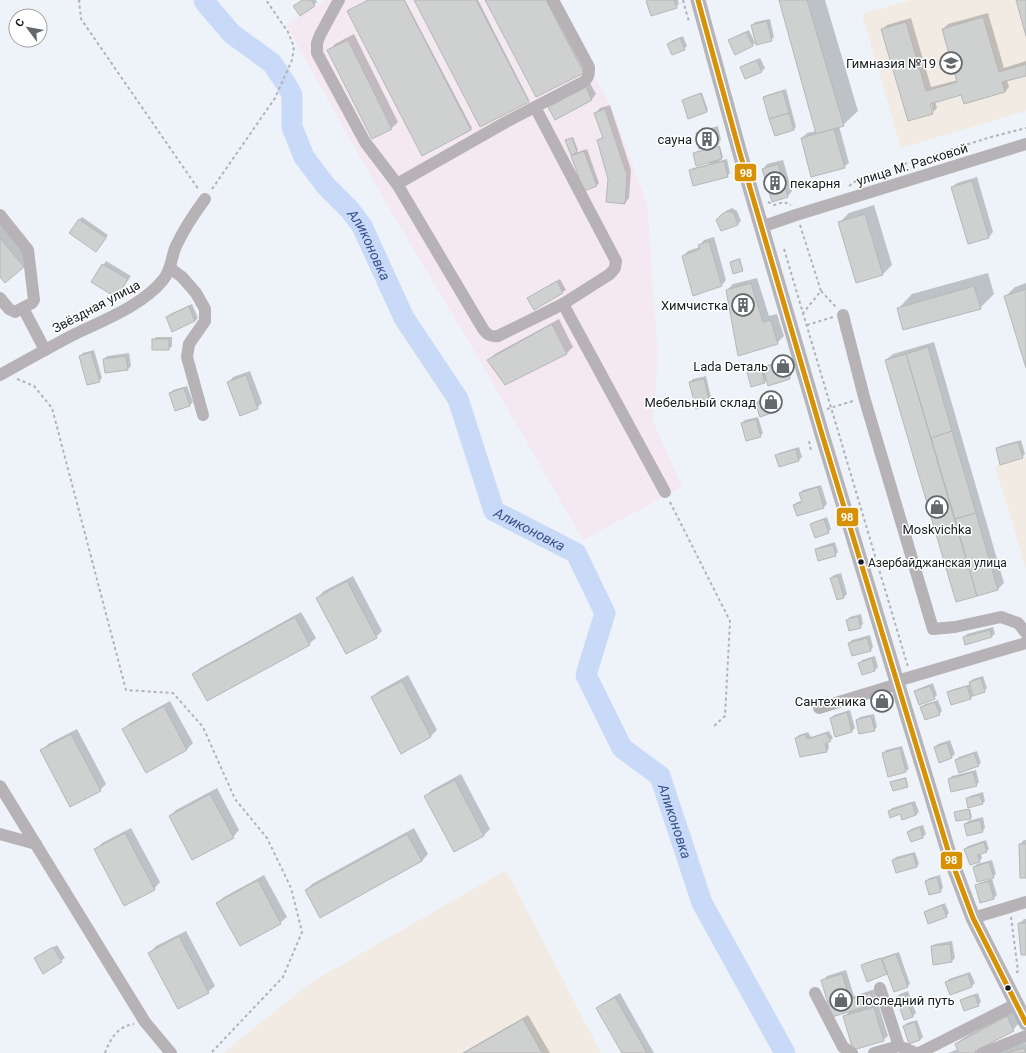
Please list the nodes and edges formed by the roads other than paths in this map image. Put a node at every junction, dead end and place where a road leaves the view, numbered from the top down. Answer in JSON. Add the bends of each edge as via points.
{"nodes":[{"id":1,"x":339,"y":0,"type":"edge"},
{"id":2,"x":553,"y":0,"type":"edge"},
{"id":3,"x":698,"y":0,"type":"edge"},
{"id":4,"x":535,"y":107,"type":"junction"},
{"id":5,"x":1026,"y":144,"type":"edge"},
{"id":6,"x":397,"y":184,"type":"junction"},
{"id":7,"x":205,"y":199,"type":"road end"},
{"id":8,"x":0,"y":215,"type":"edge"},
{"id":9,"x":761,"y":227,"type":"junction"},
{"id":10,"x":170,"y":268,"type":"junction"},
{"id":11,"x":0,"y":298,"type":"edge"},
{"id":12,"x":563,"y":304,"type":"junction"},
{"id":13,"x":23,"y":308,"type":"junction"},
{"id":14,"x":843,"y":314,"type":"road end"},
{"id":15,"x":45,"y":350,"type":"junction"},
{"id":16,"x":1,"y":374,"type":"edge"},
{"id":17,"x":203,"y":415,"type":"dead end"},
{"id":18,"x":665,"y":492,"type":"road end"},
{"id":19,"x":1026,"y":634,"type":"edge"},
{"id":20,"x":1026,"y":643,"type":"edge"},
{"id":21,"x":901,"y":681,"type":"junction"},
{"id":22,"x":820,"y":708,"type":"dead end"},
{"id":23,"x":0,"y":786,"type":"edge"},
{"id":24,"x":0,"y":834,"type":"edge"},
{"id":25,"x":36,"y":844,"type":"junction"},
{"id":26,"x":1026,"y":902,"type":"edge"},
{"id":27,"x":973,"y":918,"type":"junction"},
{"id":28,"x":880,"y":988,"type":"dead end"},
{"id":29,"x":815,"y":993,"type":"dead end"},
{"id":30,"x":1016,"y":1004,"type":"junction"},
{"id":31,"x":1026,"y":1023,"type":"edge"},
{"id":32,"x":1026,"y":1036,"type":"edge"},
{"id":33,"x":899,"y":1046,"type":"junction"},
{"id":34,"x":171,"y":1053,"type":"edge"},
{"id":35,"x":852,"y":1053,"type":"edge"},
{"id":36,"x":874,"y":1053,"type":"edge"},
{"id":37,"x":916,"y":1053,"type":"edge"},
{"id":38,"x":919,"y":1053,"type":"edge"},
{"id":39,"x":983,"y":1053,"type":"edge"}],
"edges":[{"from":1,"to":6,"type":"street","via":[[320,35],[317,53],[365,142]]},
{"from":2,"to":4,"type":"street","via":[[589,67],[589,73],[585,81]]},
{"from":3,"to":9,"type":"main road"},
{"from":4,"to":6,"type":"street"},
{"from":4,"to":12,"type":"street","via":[[616,261],[615,268],[610,274]]},
{"from":5,"to":9,"type":"street","name":"улица М. Расковой"},
{"from":6,"to":12,"type":"street","via":[[487,334],[498,336]]},
{"from":7,"to":10,"type":"street","name":"Звёздная улица","via":[[175,247]]},
{"from":8,"to":13,"type":"street","via":[[28,250],[34,300]]},
{"from":9,"to":21,"type":"main road","via":[[860,560]]},
{"from":10,"to":15,"type":"street","name":"Звёздная улица","via":[[164,280],[129,307]]},
{"from":10,"to":17,"type":"street","via":[[196,293],[205,309],[205,321],[189,344],[187,357]]},
{"from":11,"to":13,"type":"street","via":[[11,311]]},
{"from":12,"to":18,"type":"street"},
{"from":13,"to":15,"type":"street"},
{"from":14,"to":19,"type":"street","via":[[864,397],[933,629],[1001,617],[1018,623]]},
{"from":15,"to":16,"type":"street","name":"Звёздная улица"},
{"from":20,"to":21,"type":"street"},
{"from":21,"to":22,"type":"street"},
{"from":21,"to":27,"type":"main road","via":[[950,857]]},
{"from":23,"to":25,"type":"street"},
{"from":24,"to":25,"type":"street"},
{"from":25,"to":34,"type":"street","via":[[145,1022]]},
{"from":26,"to":27,"type":"street"},
{"from":27,"to":30,"type":"main road"},
{"from":28,"to":33,"type":"street"},
{"from":29,"to":35,"type":"street","via":[[843,1047]]},
{"from":30,"to":31,"type":"main road"},
{"from":30,"to":38,"type":"street"},
{"from":32,"to":39,"type":"street"},
{"from":33,"to":36,"type":"street"},
{"from":33,"to":37,"type":"street"}]}
